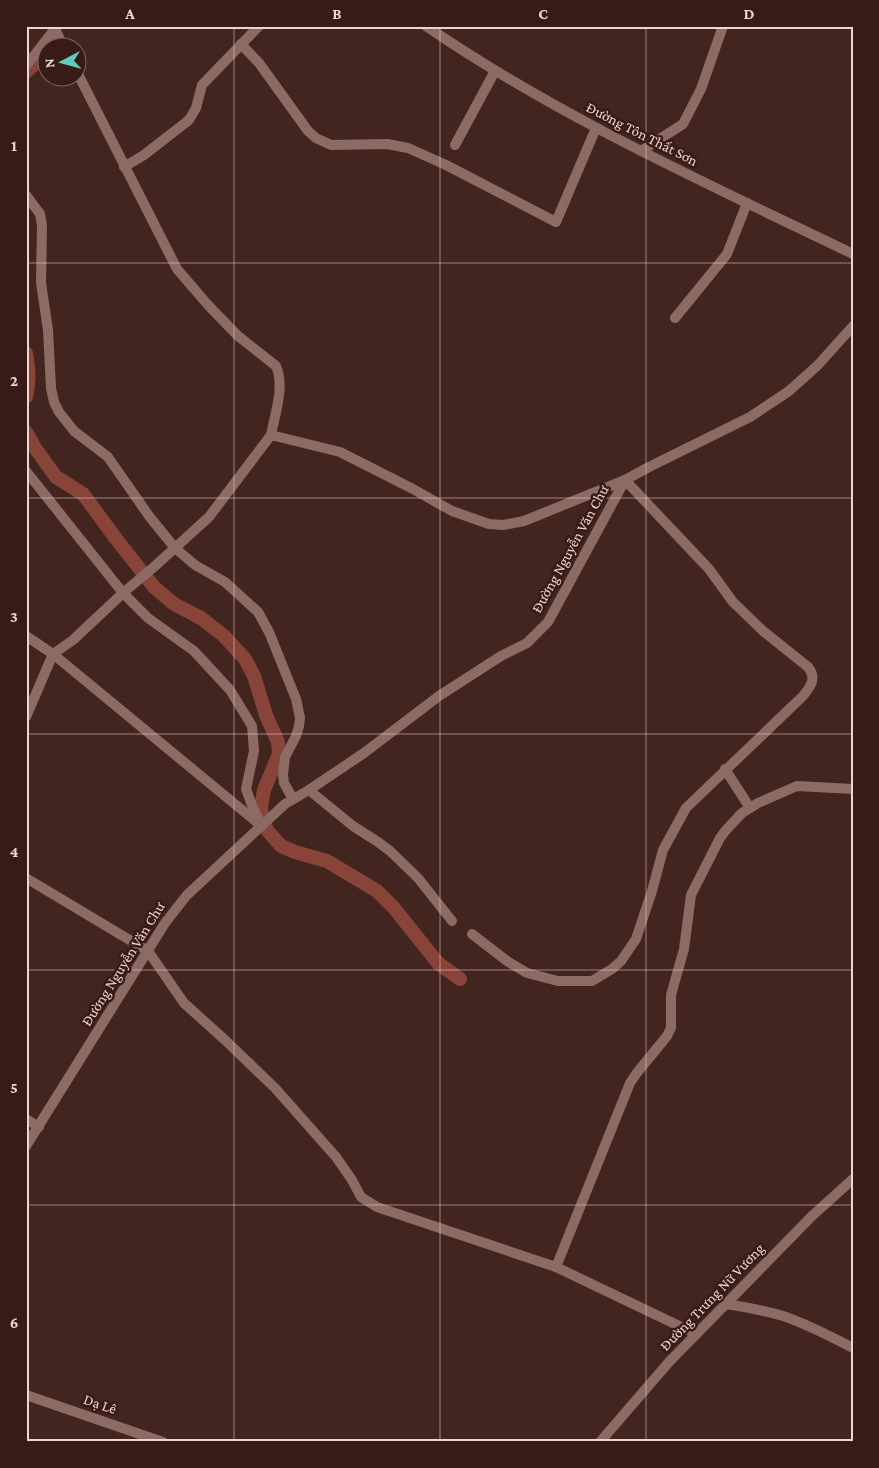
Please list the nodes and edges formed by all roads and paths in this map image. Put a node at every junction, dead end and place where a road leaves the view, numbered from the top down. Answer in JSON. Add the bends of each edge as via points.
{"nodes":[{"id":1,"x":259,"y":26,"type":"edge"},
{"id":2,"x":426,"y":26,"type":"edge"},
{"id":3,"x":723,"y":26,"type":"edge"},
{"id":4,"x":56,"y":28,"type":"edge"},
{"id":5,"x":241,"y":44,"type":"junction"},
{"id":6,"x":26,"y":66,"type":"edge"},
{"id":7,"x":496,"y":71,"type":"junction"},
{"id":8,"x":85,"y":88,"type":"edge"},
{"id":9,"x":596,"y":128,"type":"junction"},
{"id":10,"x":455,"y":145,"type":"dead end"},
{"id":11,"x":641,"y":151,"type":"junction"},
{"id":12,"x":124,"y":168,"type":"junction"},
{"id":13,"x":26,"y":195,"type":"edge"},
{"id":14,"x":747,"y":203,"type":"junction"},
{"id":15,"x":853,"y":254,"type":"edge"},
{"id":16,"x":675,"y":318,"type":"dead end"},
{"id":17,"x":853,"y":326,"type":"edge"},
{"id":18,"x":271,"y":435,"type":"junction"},
{"id":19,"x":26,"y":471,"type":"edge"},
{"id":20,"x":625,"y":480,"type":"junction"},
{"id":21,"x":175,"y":548,"type":"junction"},
{"id":22,"x":124,"y":592,"type":"junction"},
{"id":23,"x":26,"y":636,"type":"edge"},
{"id":24,"x":53,"y":654,"type":"junction"},
{"id":25,"x":26,"y":717,"type":"edge"},
{"id":26,"x":725,"y":769,"type":"junction"},
{"id":27,"x":853,"y":789,"type":"edge"},
{"id":28,"x":309,"y":790,"type":"junction"},
{"id":29,"x":289,"y":801,"type":"junction"},
{"id":30,"x":747,"y":804,"type":"junction"},
{"id":31,"x":266,"y":822,"type":"junction"},
{"id":32,"x":26,"y":878,"type":"edge"},
{"id":33,"x":452,"y":920,"type":"dead end"},
{"id":34,"x":472,"y":934,"type":"dead end"},
{"id":35,"x":148,"y":951,"type":"junction"},
{"id":36,"x":26,"y":1119,"type":"edge"},
{"id":37,"x":39,"y":1127,"type":"junction"},
{"id":38,"x":26,"y":1146,"type":"edge"},
{"id":39,"x":853,"y":1180,"type":"edge"},
{"id":40,"x":556,"y":1267,"type":"junction"},
{"id":41,"x":726,"y":1304,"type":"junction"},
{"id":42,"x":696,"y":1334,"type":"junction"},
{"id":43,"x":853,"y":1348,"type":"edge"},
{"id":44,"x":26,"y":1395,"type":"edge"},
{"id":45,"x":162,"y":1442,"type":"edge"},
{"id":46,"x":600,"y":1442,"type":"edge"}],
"edges":[{"from":1,"to":5,"type":"street"},
{"from":2,"to":7,"type":"street","name":"Đường Tôn Thất Sơn"},
{"from":3,"to":11,"type":"street","via":[[701,89],[683,124]]},
{"from":4,"to":6,"type":"street"},
{"from":5,"to":9,"type":"street","via":[[316,138],[331,145],[387,144],[408,148],[556,222]]},
{"from":5,"to":12,"type":"street","via":[[202,85],[189,120]]},
{"from":7,"to":9,"type":"street","name":"Đường Tôn Thất Sơn"},
{"from":7,"to":10,"type":"street"},
{"from":8,"to":12,"type":"street"},
{"from":9,"to":11,"type":"street","name":"Đường Tôn Thất Sơn"},
{"from":11,"to":14,"type":"street","name":"Đường Tôn Thất Sơn"},
{"from":12,"to":18,"type":"street","via":[[176,269],[238,336],[276,366],[279,390]]},
{"from":13,"to":21,"type":"street","via":[[40,214],[42,224],[41,283],[54,402],[69,426],[108,457]]},
{"from":14,"to":15,"type":"street","name":"Đường Tôn Thất Sơn"},
{"from":14,"to":16,"type":"street","via":[[727,254]]},
{"from":17,"to":20,"type":"street","name":"Đường Nguyễn Văn Chư","via":[[788,392],[750,417]]},
{"from":18,"to":20,"type":"street","via":[[340,452],[452,511],[489,524],[524,521]]},
{"from":18,"to":21,"type":"street","via":[[209,517]]},
{"from":19,"to":22,"type":"street"},
{"from":20,"to":26,"type":"street","via":[[709,570],[733,602],[813,673],[814,679],[803,696]]},
{"from":20,"to":28,"type":"street","name":"Đường Nguyễn Văn Chư","via":[[548,622],[527,644],[501,656],[439,696],[364,754]]},
{"from":21,"to":22,"type":"street"},
{"from":21,"to":29,"type":"street","via":[[232,587],[258,612],[269,632],[296,699],[300,718],[283,766]]},
{"from":22,"to":24,"type":"street","via":[[73,640]]},
{"from":22,"to":31,"type":"street","via":[[148,618],[194,651],[230,690],[252,726],[254,750],[246,789],[253,808]]},
{"from":23,"to":24,"type":"street"},
{"from":24,"to":25,"type":"street"},
{"from":24,"to":31,"type":"street"},
{"from":26,"to":30,"type":"street"},
{"from":26,"to":34,"type":"street","via":[[686,808],[663,850],[636,939],[621,961],[604,975],[580,982],[558,981],[527,973]]},
{"from":27,"to":30,"type":"street","via":[[798,786],[758,803]]},
{"from":28,"to":29,"type":"street","name":"Đường Nguyễn Văn Chư"},
{"from":28,"to":33,"type":"street","via":[[405,865]]},
{"from":29,"to":31,"type":"street","name":"Đường Nguyễn Văn Chư"},
{"from":30,"to":40,"type":"street","via":[[720,838],[695,886],[672,995],[671,1028],[630,1084]]},
{"from":31,"to":35,"type":"street","name":"Đường Nguyễn Văn Chư","via":[[187,895]]},
{"from":32,"to":35,"type":"street"},
{"from":35,"to":37,"type":"street","name":"Đường Nguyễn Văn Chư"},
{"from":35,"to":40,"type":"street","via":[[184,1003],[275,1088],[336,1156],[361,1197],[377,1207]]},
{"from":36,"to":37,"type":"street"},
{"from":37,"to":38,"type":"street","name":"Đường Nguyễn Văn Chư"},
{"from":39,"to":41,"type":"street","name":"Đường Trưng Nữ Vương","via":[[812,1216]]},
{"from":40,"to":42,"type":"street"},
{"from":41,"to":42,"type":"street","name":"Đường Trưng Nữ Vương"},
{"from":41,"to":43,"type":"street","via":[[784,1316]]},
{"from":42,"to":46,"type":"street","name":"Đường Trưng Nữ Vương"},
{"from":44,"to":45,"type":"street","name":"Dạ Lê"}]}
